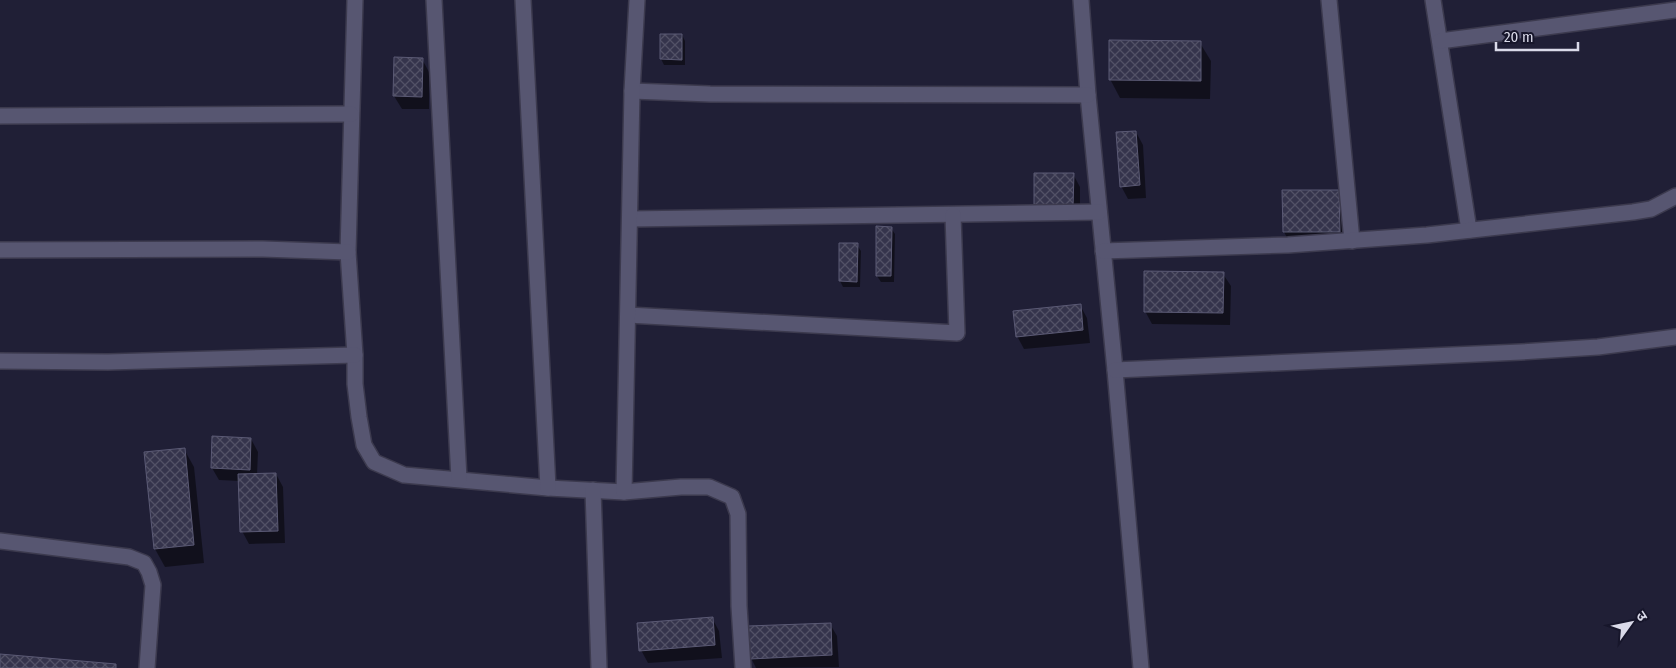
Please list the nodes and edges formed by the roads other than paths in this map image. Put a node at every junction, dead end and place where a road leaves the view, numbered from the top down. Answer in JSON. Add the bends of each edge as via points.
{"nodes":[{"id":1,"x":355,"y":0,"type":"edge"},
{"id":2,"x":434,"y":0,"type":"edge"},
{"id":3,"x":523,"y":0,"type":"edge"},
{"id":4,"x":637,"y":0,"type":"edge"},
{"id":5,"x":1081,"y":0,"type":"edge"},
{"id":6,"x":1330,"y":0,"type":"edge"},
{"id":7,"x":1433,"y":0,"type":"edge"},
{"id":8,"x":1676,"y":10,"type":"edge"},
{"id":9,"x":1440,"y":41,"type":"junction"},
{"id":10,"x":632,"y":91,"type":"junction"},
{"id":11,"x":1088,"y":95,"type":"junction"},
{"id":12,"x":352,"y":114,"type":"junction"},
{"id":13,"x":0,"y":116,"type":"edge"},
{"id":14,"x":1676,"y":196,"type":"edge"},
{"id":15,"x":1099,"y":212,"type":"junction"},
{"id":16,"x":953,"y":215,"type":"junction"},
{"id":17,"x":630,"y":218,"type":"junction"},
{"id":18,"x":1468,"y":230,"type":"junction"},
{"id":19,"x":1352,"y":241,"type":"junction"},
{"id":20,"x":0,"y":250,"type":"edge"},
{"id":21,"x":1102,"y":251,"type":"junction"},
{"id":22,"x":348,"y":252,"type":"junction"},
{"id":23,"x":628,"y":315,"type":"junction"},
{"id":24,"x":1676,"y":337,"type":"edge"},
{"id":25,"x":356,"y":355,"type":"junction"},
{"id":26,"x":0,"y":361,"type":"edge"},
{"id":27,"x":1115,"y":370,"type":"junction"},
{"id":28,"x":459,"y":479,"type":"junction"},
{"id":29,"x":548,"y":488,"type":"junction"},
{"id":30,"x":593,"y":490,"type":"junction"},
{"id":31,"x":624,"y":492,"type":"junction"},
{"id":32,"x":0,"y":542,"type":"edge"},
{"id":33,"x":147,"y":668,"type":"edge"},
{"id":34,"x":599,"y":668,"type":"edge"},
{"id":35,"x":743,"y":668,"type":"edge"},
{"id":36,"x":1141,"y":668,"type":"edge"}],
"edges":[{"from":1,"to":12,"type":"street"},
{"from":2,"to":28,"type":"street"},
{"from":3,"to":29,"type":"street"},
{"from":4,"to":10,"type":"street"},
{"from":5,"to":11,"type":"street"},
{"from":6,"to":19,"type":"street"},
{"from":7,"to":9,"type":"street"},
{"from":8,"to":9,"type":"street"},
{"from":9,"to":18,"type":"street"},
{"from":10,"to":11,"type":"street"},
{"from":10,"to":17,"type":"street"},
{"from":11,"to":15,"type":"street"},
{"from":12,"to":13,"type":"street"},
{"from":12,"to":22,"type":"street"},
{"from":14,"to":18,"type":"street","via":[[1651,209]]},
{"from":15,"to":16,"type":"street"},
{"from":15,"to":21,"type":"street"},
{"from":16,"to":17,"type":"street"},
{"from":16,"to":23,"type":"street","via":[[957,334]]},
{"from":17,"to":23,"type":"street"},
{"from":18,"to":19,"type":"street"},
{"from":19,"to":21,"type":"street"},
{"from":20,"to":22,"type":"street","via":[[263,249]]},
{"from":21,"to":27,"type":"street"},
{"from":22,"to":25,"type":"street"},
{"from":23,"to":31,"type":"street"},
{"from":24,"to":27,"type":"street","via":[[1521,352]]},
{"from":25,"to":26,"type":"street","via":[[108,362]]},
{"from":25,"to":28,"type":"street","via":[[359,417],[364,444],[374,462],[404,475]]},
{"from":27,"to":36,"type":"street"},
{"from":28,"to":29,"type":"street"},
{"from":29,"to":30,"type":"street"},
{"from":30,"to":31,"type":"street"},
{"from":30,"to":34,"type":"street"},
{"from":31,"to":35,"type":"street","via":[[709,487],[732,497],[738,514]]},
{"from":32,"to":33,"type":"street","via":[[129,556],[144,563],[153,585]]}]}
